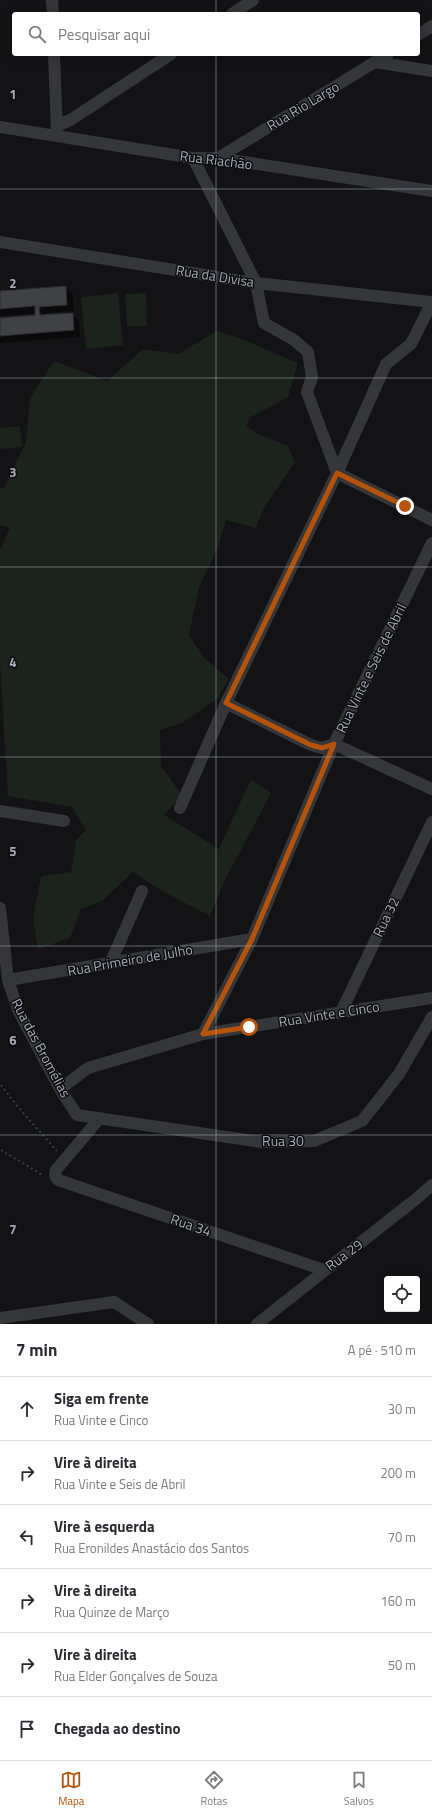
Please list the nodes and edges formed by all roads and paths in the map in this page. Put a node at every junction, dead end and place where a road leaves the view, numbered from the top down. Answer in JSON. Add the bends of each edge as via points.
{"nodes":[{"id":1,"x":52,"y":0,"type":"edge"},
{"id":2,"x":253,"y":0,"type":"edge"},
{"id":3,"x":53,"y":12,"type":"edge"},
{"id":4,"x":235,"y":12,"type":"edge"},
{"id":5,"x":432,"y":26,"type":"edge"},
{"id":6,"x":420,"y":34,"type":"edge"},
{"id":7,"x":54,"y":56,"type":"edge"},
{"id":8,"x":168,"y":56,"type":"edge"},
{"id":9,"x":385,"y":56,"type":"edge"},
{"id":10,"x":375,"y":62,"type":"junction"},
{"id":11,"x":432,"y":71,"type":"edge"},
{"id":12,"x":0,"y":127,"type":"edge"},
{"id":13,"x":57,"y":132,"type":"junction"},
{"id":14,"x":193,"y":158,"type":"junction"},
{"id":15,"x":218,"y":158,"type":"junction"},
{"id":16,"x":432,"y":192,"type":"edge"},
{"id":17,"x":0,"y":242,"type":"edge"},
{"id":18,"x":256,"y":283,"type":"junction"},
{"id":19,"x":432,"y":302,"type":"edge"},
{"id":20,"x":337,"y":473,"type":"junction"},
{"id":21,"x":432,"y":520,"type":"edge"},
{"id":22,"x":432,"y":543,"type":"edge"},
{"id":23,"x":226,"y":703,"type":"junction"},
{"id":24,"x":334,"y":744,"type":"junction"},
{"id":25,"x":432,"y":789,"type":"edge"},
{"id":26,"x":180,"y":808,"type":"dead end"},
{"id":27,"x":0,"y":811,"type":"edge"},
{"id":28,"x":64,"y":821,"type":"dead end"},
{"id":29,"x":432,"y":822,"type":"edge"},
{"id":30,"x":142,"y":891,"type":"dead end"},
{"id":31,"x":0,"y":908,"type":"edge"},
{"id":32,"x":252,"y":939,"type":"junction"},
{"id":33,"x":110,"y":964,"type":"junction"},
{"id":34,"x":8,"y":980,"type":"junction"},
{"id":35,"x":432,"y":998,"type":"edge"},
{"id":36,"x":341,"y":1012,"type":"junction"},
{"id":37,"x":432,"y":1017,"type":"edge"},
{"id":38,"x":203,"y":1034,"type":"junction"},
{"id":39,"x":1,"y":1085,"type":"edge"},
{"id":40,"x":60,"y":1089,"type":"junction"},
{"id":41,"x":77,"y":1115,"type":"joint"},
{"id":42,"x":99,"y":1119,"type":"junction"},
{"id":43,"x":1,"y":1150,"type":"dead end"},
{"id":44,"x":65,"y":1159,"type":"junction"},
{"id":45,"x":57,"y":1178,"type":"junction"},
{"id":46,"x":432,"y":1185,"type":"edge"},
{"id":47,"x":324,"y":1270,"type":"junction"},
{"id":48,"x":0,"y":1318,"type":"edge"},
{"id":49,"x":148,"y":1324,"type":"edge"},
{"id":50,"x":257,"y":1324,"type":"edge"}],
"edges":[{"from":1,"to":3,"type":"street"},
{"from":2,"to":4,"type":"street"},
{"from":5,"to":6,"type":"street"},
{"from":7,"to":13,"type":"street"},
{"from":8,"to":13,"type":"street","via":[[72,119]]},
{"from":9,"to":10,"type":"street","name":"Rua Rio Largo"},
{"from":10,"to":11,"type":"street"},
{"from":10,"to":15,"type":"street","name":"Rua Rio Largo"},
{"from":12,"to":13,"type":"street","name":"Rua Riachão"},
{"from":13,"to":14,"type":"street","name":"Rua Riachão"},
{"from":14,"to":15,"type":"street","name":"Rua Riachão"},
{"from":14,"to":18,"type":"street"},
{"from":15,"to":16,"type":"street","name":"Rua Riachão"},
{"from":17,"to":18,"type":"street","name":"Rua da Divisa"},
{"from":18,"to":19,"type":"street","name":"Rua da Divisa"},
{"from":18,"to":20,"type":"street","via":[[264,323],[294,340],[308,352],[312,377],[307,392]]},
{"from":19,"to":20,"type":"street","via":[[411,344],[386,364]]},
{"from":20,"to":21,"type":"street"},
{"from":20,"to":23,"type":"street"},
{"from":22,"to":24,"type":"street","name":"Rua Vinte e Seis de Abril"},
{"from":23,"to":24,"type":"street","via":[[311,745],[322,748]]},
{"from":23,"to":26,"type":"street"},
{"from":24,"to":25,"type":"street"},
{"from":24,"to":32,"type":"street","name":"Rua Vinte e Seis de Abril"},
{"from":27,"to":28,"type":"street"},
{"from":29,"to":36,"type":"street","name":"Rua 32"},
{"from":30,"to":33,"type":"street"},
{"from":31,"to":34,"type":"street","name":"Rua das Bromélias"},
{"from":32,"to":33,"type":"street","name":"Rua Primeiro de Julho"},
{"from":32,"to":38,"type":"street","name":"Rua Vinte e Seis de Abril"},
{"from":33,"to":34,"type":"street","name":"Rua Primeiro de Julho"},
{"from":34,"to":40,"type":"street","name":"Rua das Bromélias","via":[[18,1010]]},
{"from":35,"to":36,"type":"street","name":"Rua Vinte e Cinco"},
{"from":36,"to":38,"type":"street","name":"Rua Vinte e Cinco"},
{"from":37,"to":42,"type":"street","name":"Rua 30","via":[[399,1074],[362,1121],[314,1141],[261,1142]]},
{"from":38,"to":40,"type":"street","name":"Rua Vinte e Cinco","via":[[88,1068]]},
{"from":39,"to":44,"type":"path"},
{"from":40,"to":41,"type":"street","name":"Rua das Bromélias"},
{"from":41,"to":42,"type":"street","name":"Rua 30"},
{"from":42,"to":44,"type":"street"},
{"from":43,"to":45,"type":"path","via":[[43,1176]]},
{"from":44,"to":45,"type":"street","via":[[56,1170]]},
{"from":45,"to":47,"type":"street","name":"Rua 34"},
{"from":46,"to":47,"type":"street","name":"Rua 29"},
{"from":47,"to":50,"type":"street","name":"Rua 29"},
{"from":48,"to":49,"type":"street","via":[[114,1302]]}]}
